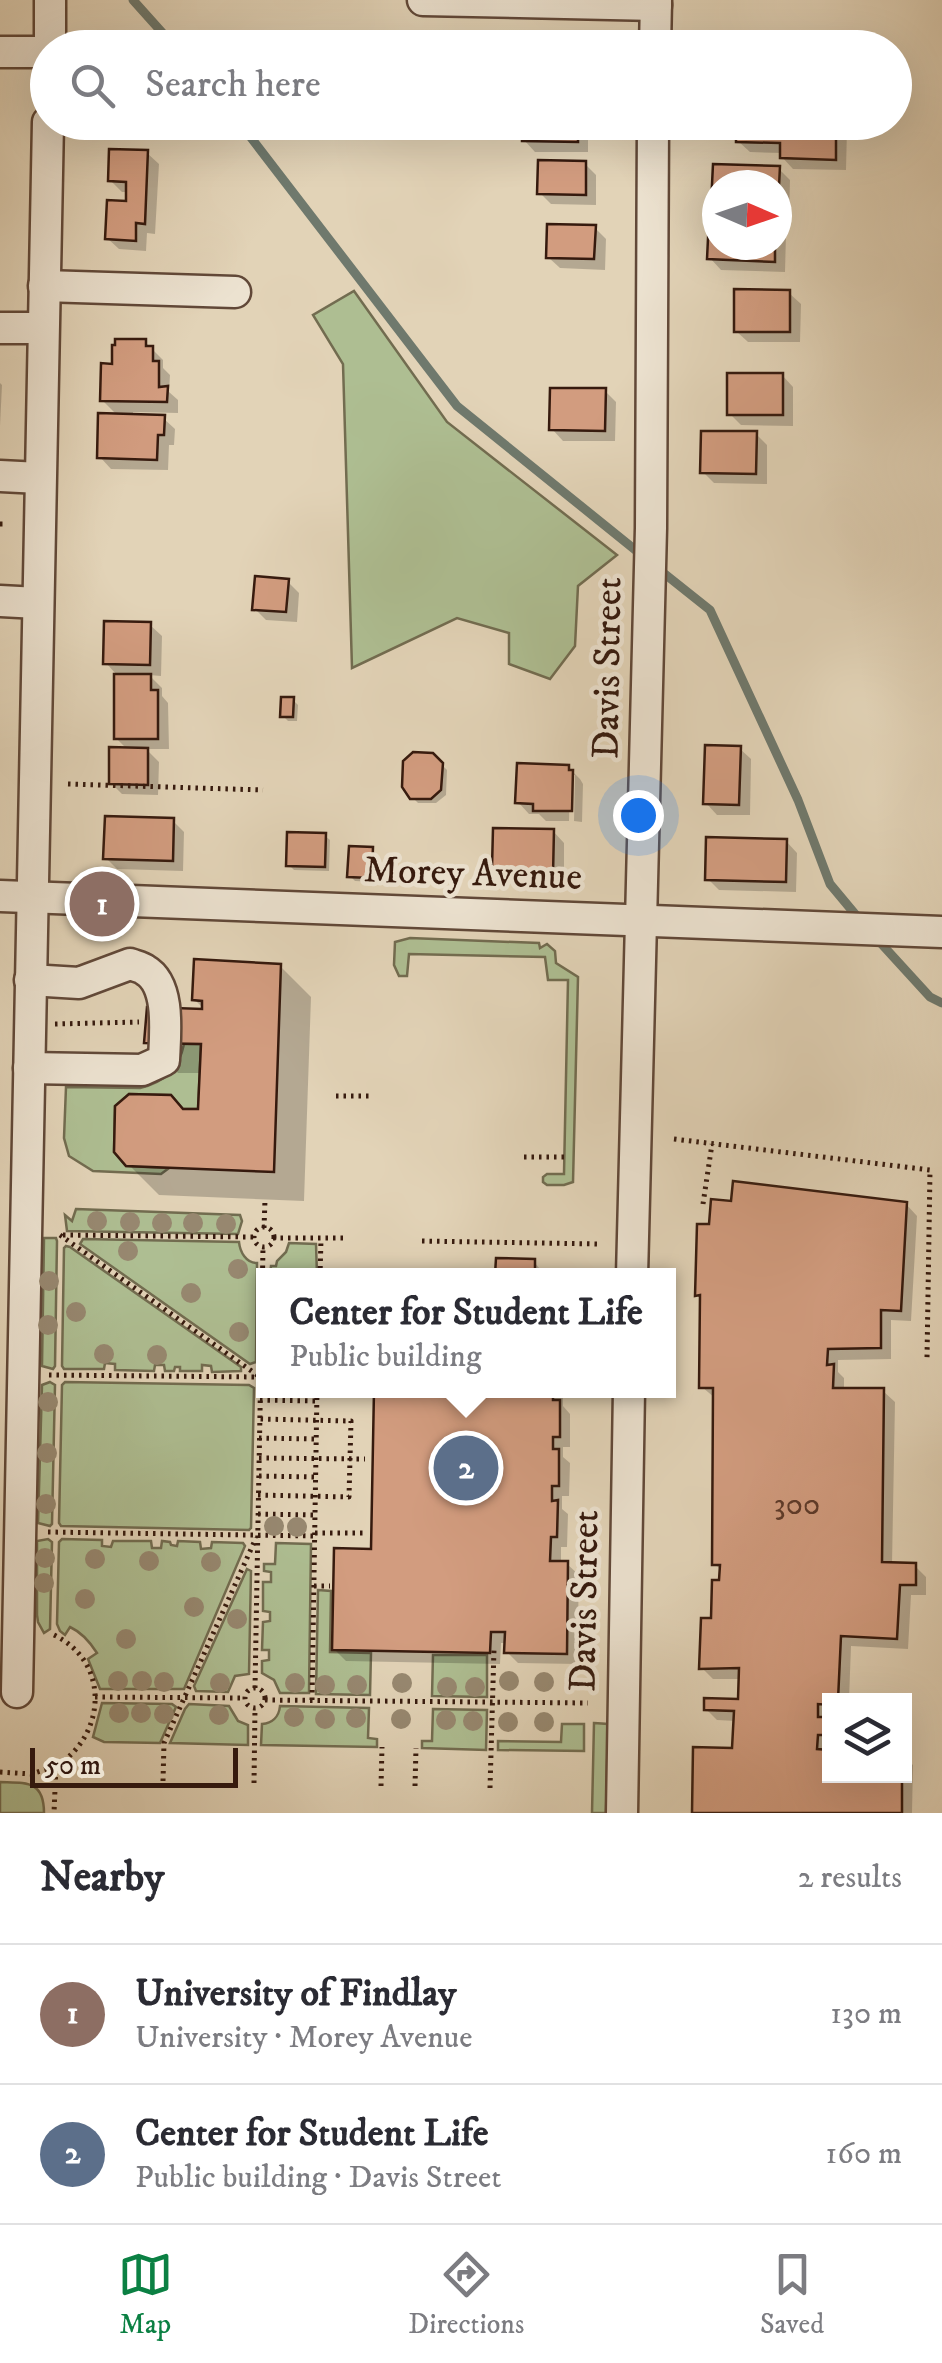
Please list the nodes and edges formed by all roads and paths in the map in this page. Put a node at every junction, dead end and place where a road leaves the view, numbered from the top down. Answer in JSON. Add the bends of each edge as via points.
{"nodes":[{"id":1,"x":422,"y":0,"type":"edge"},
{"id":2,"x":50,"y":3,"type":"edge"},
{"id":3,"x":656,"y":3,"type":"edge"},
{"id":4,"x":49,"y":30,"type":"edge"},
{"id":5,"x":655,"y":30,"type":"edge"},
{"id":6,"x":30,"y":51,"type":"edge"},
{"id":7,"x":0,"y":52,"type":"edge"},
{"id":8,"x":48,"y":140,"type":"edge"},
{"id":9,"x":653,"y":140,"type":"edge"},
{"id":10,"x":44,"y":286,"type":"junction"},
{"id":11,"x":234,"y":292,"type":"dead end"},
{"id":12,"x":0,"y":328,"type":"edge"},
{"id":13,"x":43,"y":328,"type":"junction"},
{"id":14,"x":0,"y":476,"type":"edge"},
{"id":15,"x":40,"y":478,"type":"junction"},
{"id":16,"x":0,"y":601,"type":"edge"},
{"id":17,"x":38,"y":602,"type":"junction"},
{"id":18,"x":68,"y":784,"type":"dead end"},
{"id":19,"x":263,"y":790,"type":"dead end"},
{"id":20,"x":0,"y":896,"type":"edge"},
{"id":21,"x":32,"y":897,"type":"junction"},
{"id":22,"x":642,"y":921,"type":"junction"},
{"id":23,"x":942,"y":932,"type":"edge"},
{"id":24,"x":30,"y":980,"type":"junction"},
{"id":25,"x":166,"y":1022,"type":"junction"},
{"id":26,"x":47,"y":1024,"type":"dead end"},
{"id":27,"x":29,"y":1068,"type":"junction"},
{"id":28,"x":336,"y":1096,"type":"dead end"},
{"id":29,"x":373,"y":1096,"type":"dead end"},
{"id":30,"x":674,"y":1139,"type":"dead end"},
{"id":31,"x":712,"y":1144,"type":"junction"},
{"id":32,"x":524,"y":1156,"type":"dead end"},
{"id":33,"x":564,"y":1157,"type":"dead end"},
{"id":34,"x":13,"y":1187,"type":"edge"},
{"id":35,"x":265,"y":1200,"type":"dead end"},
{"id":36,"x":703,"y":1204,"type":"dead end"},
{"id":37,"x":264,"y":1228,"type":"junction"},
{"id":38,"x":254,"y":1237,"type":"junction"},
{"id":39,"x":274,"y":1238,"type":"junction"},
{"id":40,"x":321,"y":1238,"type":"junction"},
{"id":41,"x":346,"y":1238,"type":"dead end"},
{"id":42,"x":422,"y":1241,"type":"dead end"},
{"id":43,"x":599,"y":1244,"type":"dead end"},
{"id":44,"x":263,"y":1247,"type":"junction"},
{"id":45,"x":263,"y":1268,"type":"edge"},
{"id":46,"x":320,"y":1268,"type":"edge"},
{"id":47,"x":632,"y":1268,"type":"edge"},
{"id":48,"x":927,"y":1358,"type":"dead end"},
{"id":49,"x":256,"y":1373,"type":"edge"},
{"id":50,"x":41,"y":1375,"type":"dead end"},
{"id":51,"x":256,"y":1377,"type":"edge"},
{"id":52,"x":317,"y":1398,"type":"edge"},
{"id":53,"x":629,"y":1398,"type":"edge"},
{"id":54,"x":260,"y":1400,"type":"joint"},
{"id":55,"x":317,"y":1402,"type":"junction"},
{"id":56,"x":259,"y":1419,"type":"junction"},
{"id":57,"x":317,"y":1420,"type":"junction"},
{"id":58,"x":259,"y":1438,"type":"junction"},
{"id":59,"x":316,"y":1439,"type":"junction"},
{"id":60,"x":11,"y":1457,"type":"edge"},
{"id":61,"x":259,"y":1458,"type":"junction"},
{"id":62,"x":316,"y":1458,"type":"junction"},
{"id":63,"x":350,"y":1459,"type":"junction"},
{"id":64,"x":365,"y":1459,"type":"dead end"},
{"id":65,"x":258,"y":1476,"type":"junction"},
{"id":66,"x":316,"y":1477,"type":"junction"},
{"id":67,"x":258,"y":1495,"type":"junction"},
{"id":68,"x":315,"y":1496,"type":"junction"},
{"id":69,"x":258,"y":1514,"type":"junction"},
{"id":70,"x":315,"y":1515,"type":"junction"},
{"id":71,"x":40,"y":1532,"type":"dead end"},
{"id":72,"x":366,"y":1533,"type":"dead end"},
{"id":73,"x":258,"y":1535,"type":"junction"},
{"id":74,"x":314,"y":1535,"type":"junction"},
{"id":75,"x":314,"y":1586,"type":"junction"},
{"id":76,"x":330,"y":1586,"type":"dead end"},
{"id":77,"x":54,"y":1635,"type":"dead end"},
{"id":78,"x":9,"y":1646,"type":"edge"},
{"id":79,"x":494,"y":1649,"type":"dead end"},
{"id":80,"x":255,"y":1688,"type":"junction"},
{"id":81,"x":17,"y":1692,"type":"dead end"},
{"id":82,"x":95,"y":1697,"type":"junction"},
{"id":83,"x":184,"y":1698,"type":"junction"},
{"id":84,"x":245,"y":1698,"type":"junction"},
{"id":85,"x":265,"y":1700,"type":"junction"},
{"id":86,"x":312,"y":1700,"type":"junction"},
{"id":87,"x":492,"y":1702,"type":"junction"},
{"id":88,"x":588,"y":1704,"type":"dead end"},
{"id":89,"x":255,"y":1708,"type":"junction"},
{"id":90,"x":382,"y":1748,"type":"dead end"},
{"id":91,"x":416,"y":1748,"type":"dead end"},
{"id":92,"x":56,"y":1766,"type":"junction"},
{"id":93,"x":0,"y":1772,"type":"edge"},
{"id":94,"x":163,"y":1781,"type":"dead end"},
{"id":95,"x":254,"y":1782,"type":"dead end"},
{"id":96,"x":381,"y":1786,"type":"dead end"},
{"id":97,"x":415,"y":1786,"type":"dead end"},
{"id":98,"x":490,"y":1788,"type":"dead end"},
{"id":99,"x":54,"y":1813,"type":"edge"},
{"id":100,"x":622,"y":1813,"type":"edge"}],
"edges":[{"from":1,"to":3,"type":"street"},
{"from":2,"to":4,"type":"street"},
{"from":3,"to":5,"type":"street"},
{"from":6,"to":7,"type":"street"},
{"from":8,"to":10,"type":"street"},
{"from":9,"to":22,"type":"street","name":"Davis Street"},
{"from":10,"to":11,"type":"street"},
{"from":10,"to":13,"type":"street"},
{"from":12,"to":13,"type":"street"},
{"from":13,"to":15,"type":"street"},
{"from":14,"to":15,"type":"street"},
{"from":15,"to":17,"type":"street"},
{"from":16,"to":17,"type":"street"},
{"from":17,"to":21,"type":"street"},
{"from":18,"to":19,"type":"path"},
{"from":20,"to":21,"type":"street","name":"Morey Avenue"},
{"from":21,"to":22,"type":"street","name":"Morey Avenue"},
{"from":21,"to":24,"type":"street"},
{"from":22,"to":23,"type":"street","name":"Morey Avenue"},
{"from":22,"to":47,"type":"street","name":"Davis Street"},
{"from":24,"to":25,"type":"street","via":[[79,983],[130,964],[148,970],[161,987]]},
{"from":24,"to":27,"type":"street"},
{"from":25,"to":26,"type":"path"},
{"from":25,"to":27,"type":"street","via":[[164,1060],[142,1070]]},
{"from":27,"to":34,"type":"street"},
{"from":28,"to":29,"type":"path"},
{"from":30,"to":31,"type":"path"},
{"from":31,"to":36,"type":"path"},
{"from":31,"to":48,"type":"path","via":[[930,1170]]},
{"from":32,"to":33,"type":"path"},
{"from":34,"to":60,"type":"street"},
{"from":35,"to":37,"type":"path"},
{"from":37,"to":38,"type":"path"},
{"from":37,"to":39,"type":"path"},
{"from":38,"to":44,"type":"path"},
{"from":38,"to":49,"type":"path","via":[[60,1235]]},
{"from":39,"to":40,"type":"path"},
{"from":39,"to":44,"type":"path"},
{"from":40,"to":41,"type":"path"},
{"from":40,"to":46,"type":"path"},
{"from":42,"to":43,"type":"path"},
{"from":44,"to":45,"type":"path"},
{"from":50,"to":51,"type":"path"},
{"from":52,"to":55,"type":"path"},
{"from":53,"to":100,"type":"street","name":"Davis Street"},
{"from":54,"to":55,"type":"path"},
{"from":54,"to":56,"type":"path"},
{"from":55,"to":57,"type":"path"},
{"from":56,"to":57,"type":"path"},
{"from":56,"to":58,"type":"path"},
{"from":57,"to":59,"type":"path"},
{"from":57,"to":63,"type":"path","via":[[351,1421]]},
{"from":58,"to":59,"type":"path"},
{"from":58,"to":61,"type":"path"},
{"from":59,"to":62,"type":"path"},
{"from":60,"to":78,"type":"street"},
{"from":61,"to":62,"type":"path"},
{"from":61,"to":65,"type":"path"},
{"from":62,"to":63,"type":"path"},
{"from":62,"to":66,"type":"path"},
{"from":63,"to":64,"type":"path"},
{"from":63,"to":68,"type":"path","via":[[349,1497]]},
{"from":65,"to":66,"type":"path"},
{"from":65,"to":67,"type":"path"},
{"from":66,"to":68,"type":"path"},
{"from":67,"to":68,"type":"path"},
{"from":67,"to":69,"type":"path"},
{"from":68,"to":70,"type":"path"},
{"from":69,"to":70,"type":"path"},
{"from":69,"to":73,"type":"path"},
{"from":70,"to":74,"type":"path"},
{"from":71,"to":73,"type":"path"},
{"from":72,"to":74,"type":"path"},
{"from":73,"to":74,"type":"path"},
{"from":73,"to":80,"type":"path"},
{"from":73,"to":83,"type":"path"},
{"from":74,"to":75,"type":"path"},
{"from":75,"to":76,"type":"path"},
{"from":75,"to":86,"type":"path"},
{"from":77,"to":82,"type":"path","via":[[80,1652]]},
{"from":78,"to":81,"type":"street"},
{"from":79,"to":87,"type":"path"},
{"from":80,"to":84,"type":"path"},
{"from":80,"to":85,"type":"path"},
{"from":82,"to":83,"type":"path"},
{"from":82,"to":92,"type":"path","via":[[83,1742]]},
{"from":83,"to":84,"type":"path"},
{"from":83,"to":94,"type":"path","via":[[164,1743]]},
{"from":84,"to":89,"type":"path"},
{"from":85,"to":86,"type":"path"},
{"from":85,"to":89,"type":"path"},
{"from":86,"to":87,"type":"path"},
{"from":87,"to":88,"type":"path"},
{"from":87,"to":98,"type":"path"},
{"from":89,"to":95,"type":"path"},
{"from":90,"to":96,"type":"path"},
{"from":91,"to":97,"type":"path"},
{"from":92,"to":93,"type":"path","via":[[31,1774]]},
{"from":92,"to":99,"type":"path"}]}
